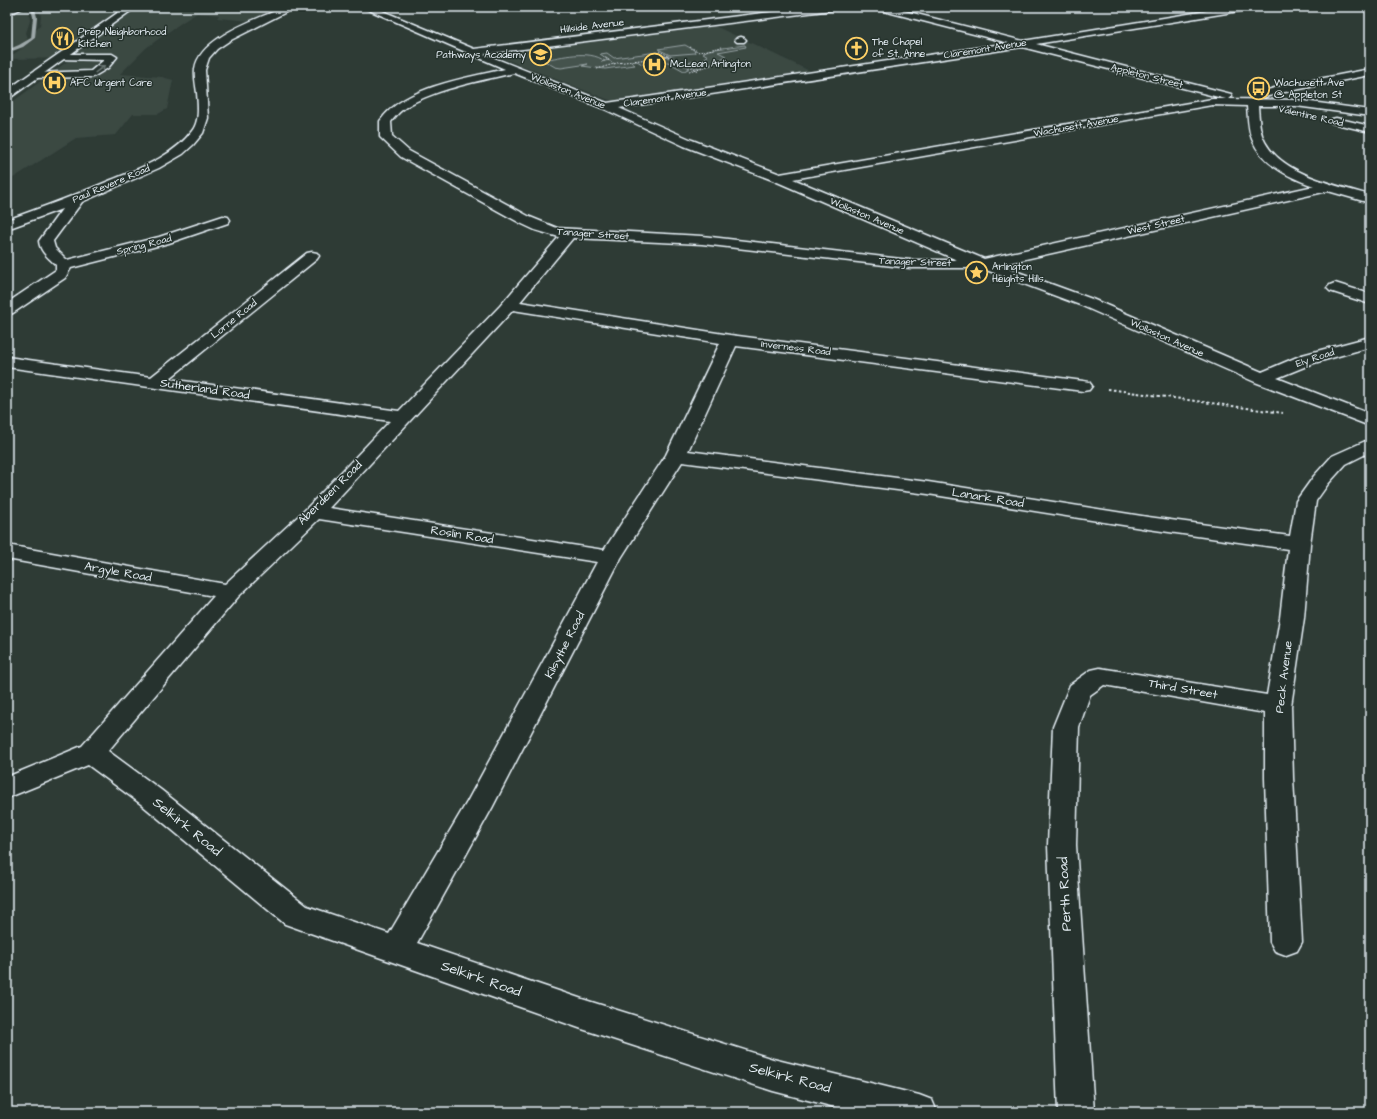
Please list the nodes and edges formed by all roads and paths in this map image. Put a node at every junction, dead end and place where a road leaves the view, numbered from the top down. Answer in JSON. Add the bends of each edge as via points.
{"nodes":[{"id":1,"x":21,"y":7,"type":"edge"},
{"id":2,"x":132,"y":7,"type":"edge"},
{"id":3,"x":292,"y":7,"type":"edge"},
{"id":4,"x":366,"y":7,"type":"edge"},
{"id":5,"x":832,"y":7,"type":"edge"},
{"id":6,"x":879,"y":7,"type":"edge"},
{"id":7,"x":1245,"y":7,"type":"edge"},
{"id":8,"x":11,"y":10,"type":"dead end"},
{"id":9,"x":1021,"y":44,"type":"junction"},
{"id":10,"x":687,"y":45,"type":"dead end"},
{"id":11,"x":727,"y":47,"type":"dead end"},
{"id":12,"x":655,"y":49,"type":"dead end"},
{"id":13,"x":473,"y":52,"type":"junction"},
{"id":14,"x":672,"y":56,"type":"junction"},
{"id":15,"x":728,"y":57,"type":"dead end"},
{"id":16,"x":61,"y":58,"type":"junction"},
{"id":17,"x":597,"y":69,"type":"dead end"},
{"id":18,"x":695,"y":69,"type":"junction"},
{"id":19,"x":515,"y":70,"type":"junction"},
{"id":20,"x":688,"y":71,"type":"dead end"},
{"id":21,"x":1370,"y":72,"type":"edge"},
{"id":22,"x":702,"y":73,"type":"dead end"},
{"id":23,"x":35,"y":76,"type":"junction"},
{"id":24,"x":7,"y":95,"type":"edge"},
{"id":25,"x":1252,"y":102,"type":"junction"},
{"id":26,"x":606,"y":106,"type":"junction"},
{"id":27,"x":1370,"y":113,"type":"edge"},
{"id":28,"x":1370,"y":129,"type":"edge"},
{"id":29,"x":779,"y":178,"type":"junction"},
{"id":30,"x":1329,"y":187,"type":"junction"},
{"id":31,"x":1370,"y":199,"type":"edge"},
{"id":32,"x":76,"y":200,"type":"junction"},
{"id":33,"x":223,"y":220,"type":"dead end"},
{"id":34,"x":7,"y":225,"type":"edge"},
{"id":35,"x":569,"y":234,"type":"junction"},
{"id":36,"x":312,"y":256,"type":"dead end"},
{"id":37,"x":983,"y":264,"type":"junction"},
{"id":38,"x":64,"y":265,"type":"junction"},
{"id":39,"x":1335,"y":288,"type":"dead end"},
{"id":40,"x":1370,"y":299,"type":"edge"},
{"id":41,"x":508,"y":305,"type":"junction"},
{"id":42,"x":7,"y":310,"type":"edge"},
{"id":43,"x":730,"y":340,"type":"junction"},
{"id":44,"x":1370,"y":342,"type":"edge"},
{"id":45,"x":7,"y":362,"type":"edge"},
{"id":46,"x":1261,"y":378,"type":"junction"},
{"id":47,"x":155,"y":382,"type":"junction"},
{"id":48,"x":1083,"y":386,"type":"joint"},
{"id":49,"x":1285,"y":413,"type":"dead end"},
{"id":50,"x":403,"y":417,"type":"junction"},
{"id":51,"x":1370,"y":420,"type":"edge"},
{"id":52,"x":1370,"y":445,"type":"edge"},
{"id":53,"x":676,"y":455,"type":"junction"},
{"id":54,"x":314,"y":512,"type":"junction"},
{"id":55,"x":1299,"y":544,"type":"junction"},
{"id":56,"x":7,"y":552,"type":"edge"},
{"id":57,"x":610,"y":558,"type":"junction"},
{"id":58,"x":230,"y":592,"type":"junction"},
{"id":59,"x":1090,"y":683,"type":"joint"},
{"id":60,"x":1278,"y":706,"type":"junction"},
{"id":61,"x":91,"y":753,"type":"junction"},
{"id":62,"x":7,"y":788,"type":"edge"},
{"id":63,"x":1286,"y":942,"type":"dead end"},
{"id":64,"x":397,"y":949,"type":"junction"},
{"id":65,"x":919,"y":1112,"type":"edge"},
{"id":66,"x":1076,"y":1112,"type":"edge"}],
"edges":[{"from":1,"to":8,"type":"street"},
{"from":2,"to":16,"type":"street"},
{"from":3,"to":32,"type":"street","name":"Paul Revere Road","via":[[238,32],[210,51],[200,67],[204,112],[202,121],[198,132],[189,142],[158,164]]},
{"from":4,"to":13,"type":"street","name":"Wollaston Avenue"},
{"from":5,"to":13,"type":"street","name":"Hillside Avenue"},
{"from":6,"to":9,"type":"street","name":"Appleton Street"},
{"from":7,"to":9,"type":"street","name":"Claremont Avenue"},
{"from":9,"to":25,"type":"street","name":"Appleton Street"},
{"from":9,"to":26,"type":"street","name":"Claremont Avenue"},
{"from":10,"to":11,"type":"path","via":[[699,52]]},
{"from":12,"to":14,"type":"path"},
{"from":13,"to":19,"type":"street","name":"Wollaston Avenue"},
{"from":14,"to":17,"type":"path","via":[[617,63]]},
{"from":14,"to":18,"type":"path"},
{"from":15,"to":18,"type":"path","via":[[712,65]]},
{"from":16,"to":23,"type":"street"},
{"from":23,"to":16,"type":"street","one_way":true,"via":[[94,74],[112,58]]},
{"from":18,"to":20,"type":"path"},
{"from":18,"to":22,"type":"path"},
{"from":19,"to":26,"type":"street","name":"Wollaston Avenue"},
{"from":19,"to":35,"type":"street","name":"Tanager Street","via":[[447,87],[412,100],[386,118],[386,136],[390,143],[406,154],[525,220],[555,232]]},
{"from":21,"to":25,"type":"street","name":"Wachusett Avenue","via":[[1278,90],[1258,96]]},
{"from":23,"to":24,"type":"street"},
{"from":25,"to":27,"type":"street","via":[[1296,103]]},
{"from":25,"to":28,"type":"street","name":"Valentine Road"},
{"from":25,"to":29,"type":"street","name":"Wachusett Avenue","via":[[1208,103]]},
{"from":25,"to":30,"type":"street","via":[[1255,132],[1267,153],[1295,173]]},
{"from":26,"to":29,"type":"street","name":"Wollaston Avenue","via":[[688,143]]},
{"from":29,"to":37,"type":"street","name":"Wollaston Avenue"},
{"from":30,"to":31,"type":"street"},
{"from":30,"to":37,"type":"street","name":"West Street"},
{"from":32,"to":34,"type":"street","name":"Paul Revere Road"},
{"from":32,"to":38,"type":"street","via":[[46,241],[48,249]]},
{"from":33,"to":38,"type":"street","name":"Spring Road","via":[[162,241]]},
{"from":35,"to":37,"type":"street","name":"Tanager Street","via":[[708,240],[910,264]]},
{"from":35,"to":41,"type":"street","name":"Aberdeen Road"},
{"from":36,"to":47,"type":"street","name":"Lorne Road"},
{"from":37,"to":46,"type":"street","name":"Wollaston Avenue","via":[[1086,302]]},
{"from":38,"to":42,"type":"street","via":[[60,275]]},
{"from":39,"to":40,"type":"street"},
{"from":41,"to":43,"type":"street","name":"Inverness Road"},
{"from":41,"to":50,"type":"street","name":"Aberdeen Road"},
{"from":43,"to":48,"type":"street","name":"Inverness Road"},
{"from":43,"to":53,"type":"street","name":"Kilsythe Road"},
{"from":44,"to":46,"type":"street","name":"Ely Road","via":[[1308,359]]},
{"from":45,"to":47,"type":"street","name":"Sutherland Road"},
{"from":46,"to":51,"type":"street","name":"Wollaston Avenue"},
{"from":47,"to":50,"type":"street","name":"Sutherland Road"},
{"from":48,"to":49,"type":"path"},
{"from":50,"to":54,"type":"street","name":"Aberdeen Road"},
{"from":52,"to":55,"type":"street","name":"Peck Avenue","via":[[1339,460],[1321,480],[1306,501]]},
{"from":53,"to":55,"type":"street","name":"Lanark Road","via":[[928,488]]},
{"from":53,"to":57,"type":"street","name":"Kilsythe Road"},
{"from":54,"to":57,"type":"street","name":"Roslin Road"},
{"from":54,"to":58,"type":"street","name":"Aberdeen Road"},
{"from":55,"to":60,"type":"street","name":"Peck Avenue","via":[[1292,618]]},
{"from":56,"to":58,"type":"street","name":"Argyle Road"},
{"from":57,"to":64,"type":"street","name":"Kilsythe Road","via":[[478,808]]},
{"from":58,"to":61,"type":"street","name":"Aberdeen Road"},
{"from":59,"to":60,"type":"street","name":"Third Street","via":[[1100,676]]},
{"from":59,"to":66,"type":"street","name":"Perth Road","via":[[1079,691],[1066,727],[1062,845]]},
{"from":60,"to":63,"type":"street","name":"Peck Avenue"},
{"from":61,"to":62,"type":"street"},
{"from":61,"to":64,"type":"street","name":"Selkirk Road","via":[[151,797],[296,915]]},
{"from":64,"to":65,"type":"street","name":"Selkirk Road","via":[[582,1014],[773,1075]]}]}
